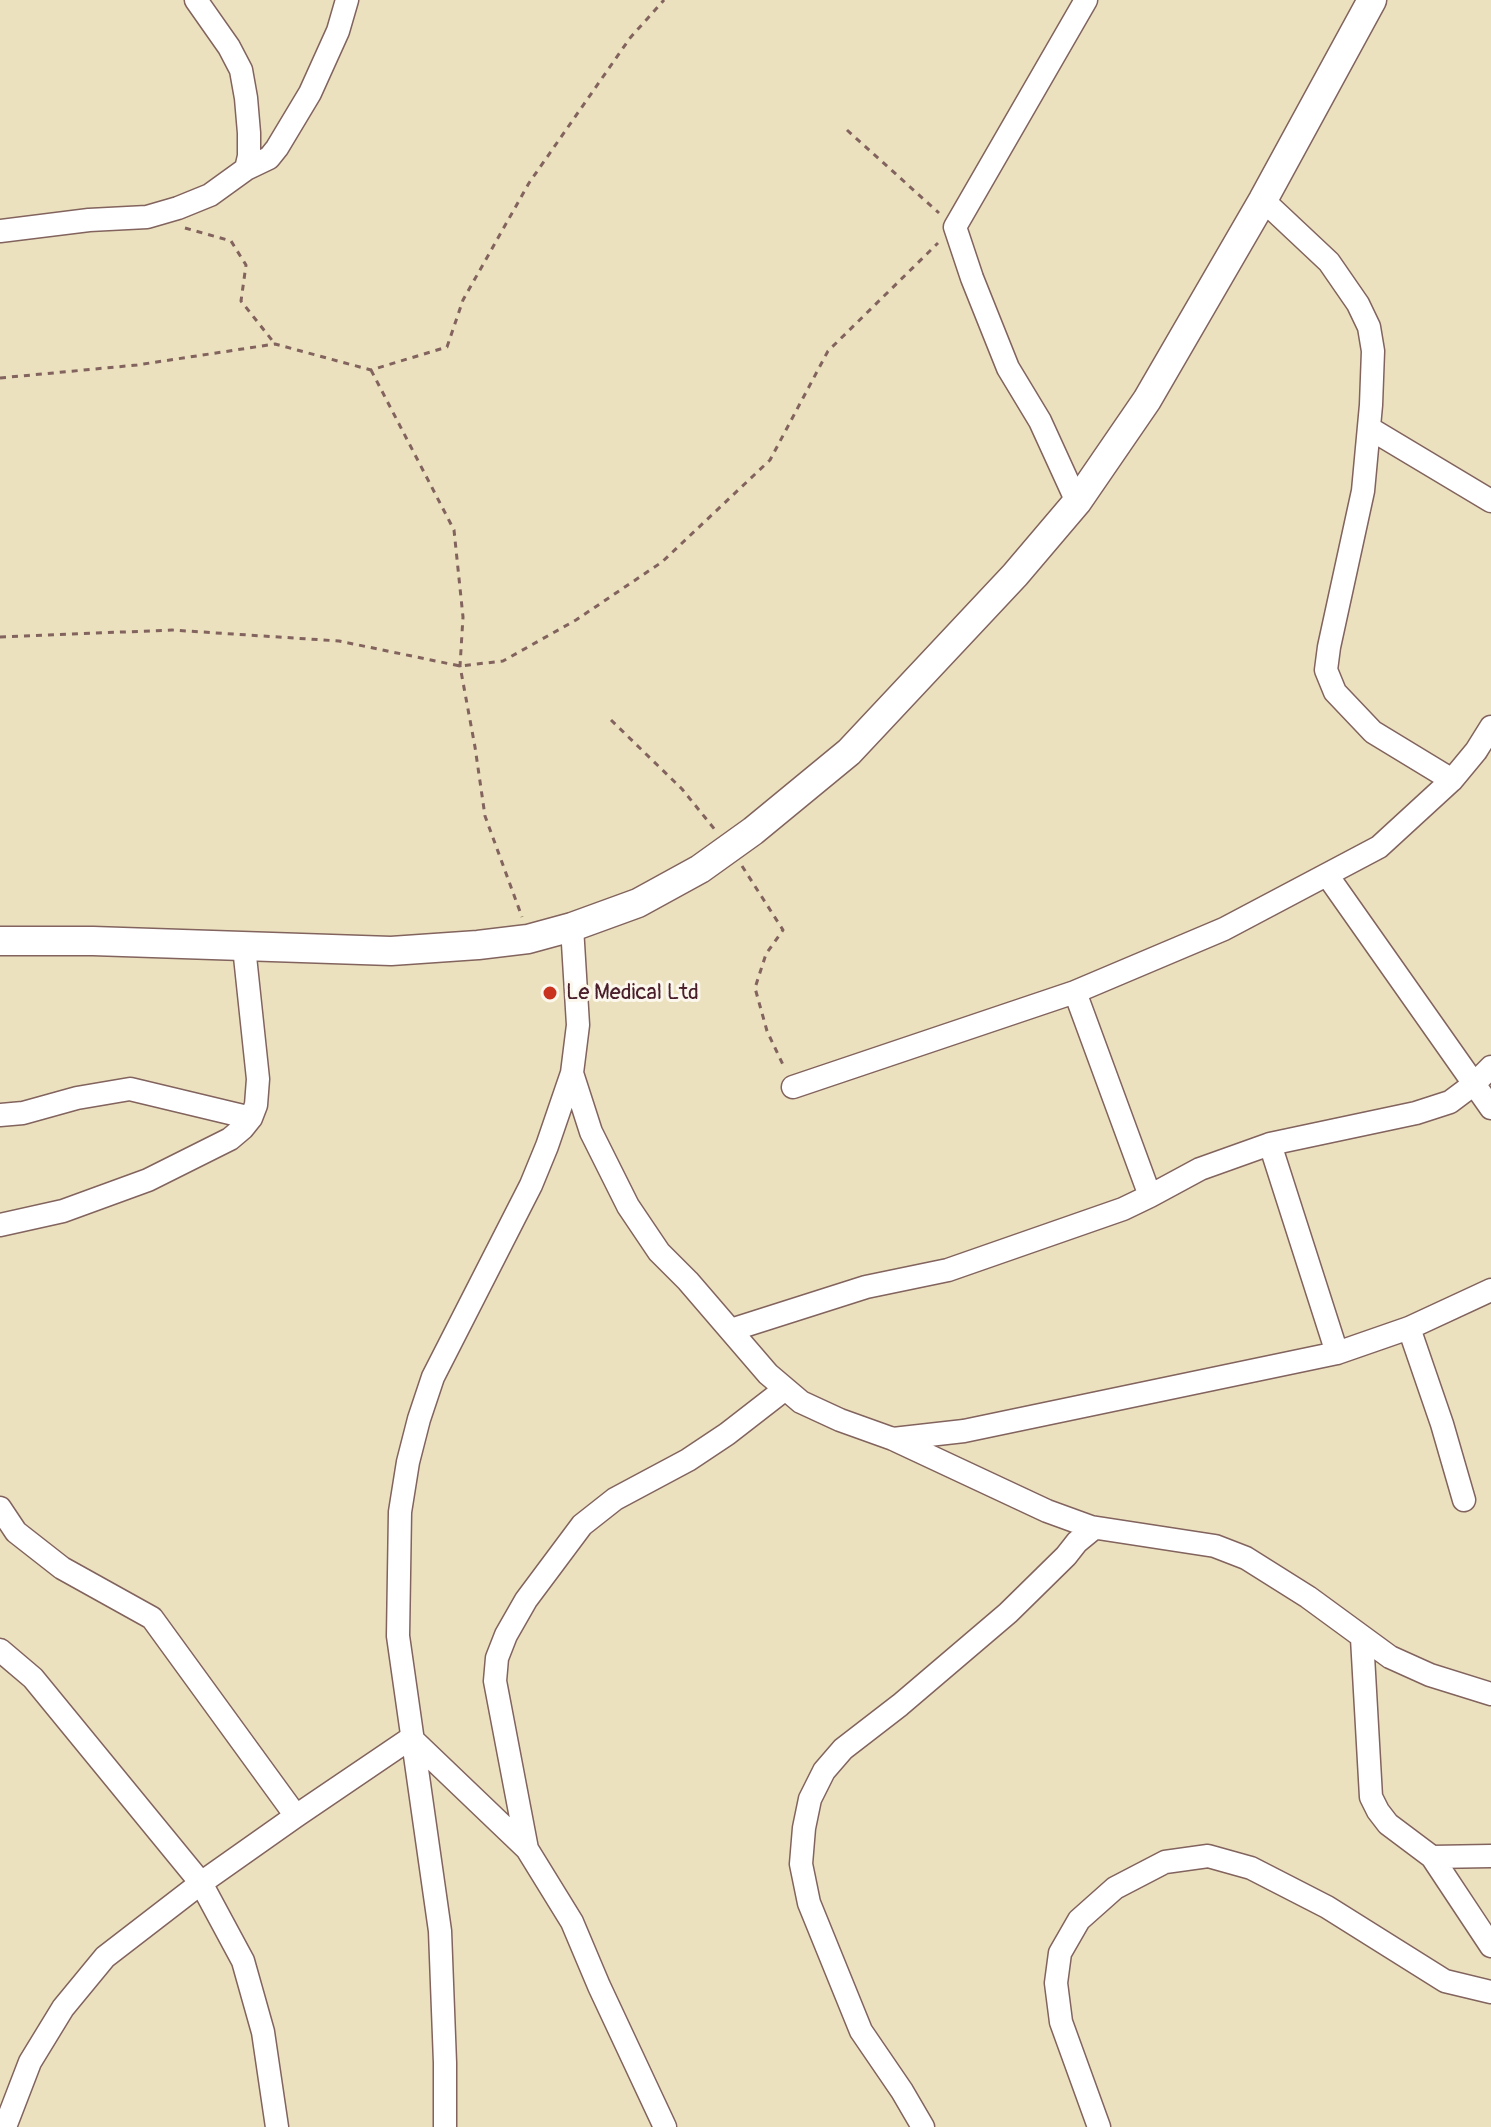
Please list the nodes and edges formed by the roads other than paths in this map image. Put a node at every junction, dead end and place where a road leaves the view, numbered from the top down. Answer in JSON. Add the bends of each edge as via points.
{"nodes":[{"id":1,"x":196,"y":0,"type":"edge"},
{"id":2,"x":347,"y":0,"type":"edge"},
{"id":3,"x":1086,"y":0,"type":"edge"},
{"id":4,"x":1372,"y":0,"type":"edge"},
{"id":5,"x":246,"y":169,"type":"junction"},
{"id":6,"x":1263,"y":200,"type":"junction"},
{"id":7,"x":0,"y":231,"type":"edge"},
{"id":8,"x":1369,"y":428,"type":"junction"},
{"id":9,"x":1491,"y":501,"type":"edge"},
{"id":10,"x":1077,"y":502,"type":"junction"},
{"id":11,"x":1491,"y":727,"type":"edge"},
{"id":12,"x":1452,"y":780,"type":"junction"},
{"id":13,"x":1327,"y":875,"type":"junction"},
{"id":14,"x":572,"y":927,"type":"junction"},
{"id":15,"x":0,"y":941,"type":"edge"},
{"id":16,"x":244,"y":947,"type":"junction"},
{"id":17,"x":1075,"y":992,"type":"junction"},
{"id":18,"x":1491,"y":1067,"type":"edge"},
{"id":19,"x":572,"y":1073,"type":"junction"},
{"id":20,"x":1474,"y":1084,"type":"junction"},
{"id":21,"x":793,"y":1087,"type":"road end"},
{"id":22,"x":1491,"y":1108,"type":"edge"},
{"id":23,"x":0,"y":1115,"type":"edge"},
{"id":24,"x":251,"y":1118,"type":"junction"},
{"id":25,"x":1270,"y":1144,"type":"junction"},
{"id":26,"x":1150,"y":1196,"type":"junction"},
{"id":27,"x":0,"y":1225,"type":"edge"},
{"id":28,"x":1491,"y":1290,"type":"edge"},
{"id":29,"x":1409,"y":1328,"type":"junction"},
{"id":30,"x":731,"y":1330,"type":"junction"},
{"id":31,"x":1337,"y":1353,"type":"junction"},
{"id":32,"x":785,"y":1389,"type":"junction"},
{"id":33,"x":893,"y":1439,"type":"junction"},
{"id":34,"x":1464,"y":1500,"type":"dead end"},
{"id":35,"x":0,"y":1508,"type":"edge"},
{"id":36,"x":1094,"y":1528,"type":"junction"},
{"id":37,"x":1362,"y":1638,"type":"junction"},
{"id":38,"x":0,"y":1650,"type":"edge"},
{"id":39,"x":1491,"y":1694,"type":"edge"},
{"id":40,"x":411,"y":1738,"type":"junction"},
{"id":41,"x":296,"y":1816,"type":"junction"},
{"id":42,"x":527,"y":1849,"type":"junction"},
{"id":43,"x":1491,"y":1856,"type":"edge"},
{"id":44,"x":1432,"y":1857,"type":"junction"},
{"id":45,"x":201,"y":1883,"type":"junction"},
{"id":46,"x":1491,"y":1946,"type":"edge"},
{"id":47,"x":1491,"y":1992,"type":"edge"},
{"id":48,"x":5,"y":2127,"type":"edge"},
{"id":49,"x":277,"y":2127,"type":"edge"},
{"id":50,"x":445,"y":2127,"type":"edge"},
{"id":51,"x":665,"y":2127,"type":"edge"},
{"id":52,"x":923,"y":2127,"type":"edge"},
{"id":53,"x":1099,"y":2127,"type":"edge"}],
"edges":[{"from":1,"to":5,"type":"street","via":[[241,70],[249,133]]},
{"from":2,"to":5,"type":"street","via":[[310,93],[269,158]]},
{"from":3,"to":10,"type":"street","via":[[955,227],[1008,368],[1040,421]]},
{"from":4,"to":6,"type":"main road"},
{"from":5,"to":7,"type":"street","via":[[210,195],[147,217]]},
{"from":6,"to":8,"type":"street","via":[[1329,262],[1369,327]]},
{"from":6,"to":10,"type":"main road","via":[[1147,400]]},
{"from":8,"to":9,"type":"street"},
{"from":8,"to":12,"type":"street","via":[[1363,491],[1326,670],[1335,692],[1373,732]]},
{"from":10,"to":14,"type":"main road","via":[[849,752],[700,869],[638,903]]},
{"from":11,"to":12,"type":"street"},
{"from":12,"to":13,"type":"street","via":[[1379,847]]},
{"from":13,"to":17,"type":"street","via":[[1224,929]]},
{"from":13,"to":20,"type":"street"},
{"from":14,"to":16,"type":"main road","via":[[528,939],[391,951]]},
{"from":14,"to":19,"type":"street","via":[[578,1025]]},
{"from":15,"to":16,"type":"main road"},
{"from":16,"to":24,"type":"street","via":[[258,1079]]},
{"from":17,"to":21,"type":"street"},
{"from":17,"to":26,"type":"street"},
{"from":18,"to":20,"type":"street"},
{"from":19,"to":30,"type":"street","via":[[591,1132],[628,1206],[659,1252]]},
{"from":19,"to":40,"type":"street","via":[[531,1185],[433,1377],[408,1462],[400,1512],[398,1636]]},
{"from":20,"to":22,"type":"street"},
{"from":20,"to":25,"type":"street","via":[[1450,1102],[1416,1113]]},
{"from":23,"to":24,"type":"street","via":[[130,1089]]},
{"from":24,"to":27,"type":"street","via":[[230,1139],[148,1180],[63,1211]]},
{"from":25,"to":26,"type":"street","via":[[1200,1169]]},
{"from":25,"to":31,"type":"street"},
{"from":26,"to":30,"type":"street","via":[[948,1270],[866,1287]]},
{"from":28,"to":29,"type":"street"},
{"from":29,"to":31,"type":"street"},
{"from":29,"to":34,"type":"street"},
{"from":30,"to":32,"type":"street"},
{"from":31,"to":33,"type":"street","via":[[964,1431]]},
{"from":32,"to":33,"type":"street","via":[[801,1402]]},
{"from":32,"to":42,"type":"street","via":[[727,1434],[615,1499],[582,1525],[506,1635],[495,1681]]},
{"from":33,"to":36,"type":"street"},
{"from":35,"to":41,"type":"street","via":[[16,1532],[62,1568],[152,1618]]},
{"from":36,"to":37,"type":"street","via":[[1215,1546],[1246,1558]]},
{"from":36,"to":52,"type":"street","via":[[1008,1613],[843,1749],[810,1799],[801,1864],[809,1903],[861,2031]]},
{"from":37,"to":39,"type":"street","via":[[1430,1675]]},
{"from":37,"to":44,"type":"street","via":[[1371,1797],[1388,1824]]},
{"from":38,"to":45,"type":"street","via":[[33,1678]]},
{"from":40,"to":41,"type":"street"},
{"from":40,"to":42,"type":"street"},
{"from":40,"to":50,"type":"street","via":[[440,1931]]},
{"from":41,"to":45,"type":"street"},
{"from":42,"to":51,"type":"street","via":[[572,1922]]},
{"from":43,"to":44,"type":"street"},
{"from":44,"to":46,"type":"street"},
{"from":45,"to":48,"type":"street","via":[[105,1957],[63,2008],[30,2062]]},
{"from":45,"to":49,"type":"street","via":[[243,1961],[263,2032]]},
{"from":47,"to":53,"type":"street","via":[[1445,1981],[1327,1907],[1251,1868],[1208,1856],[1165,1862],[1115,1888],[1079,1920],[1060,1953],[1056,1983],[1061,2022]]}]}
